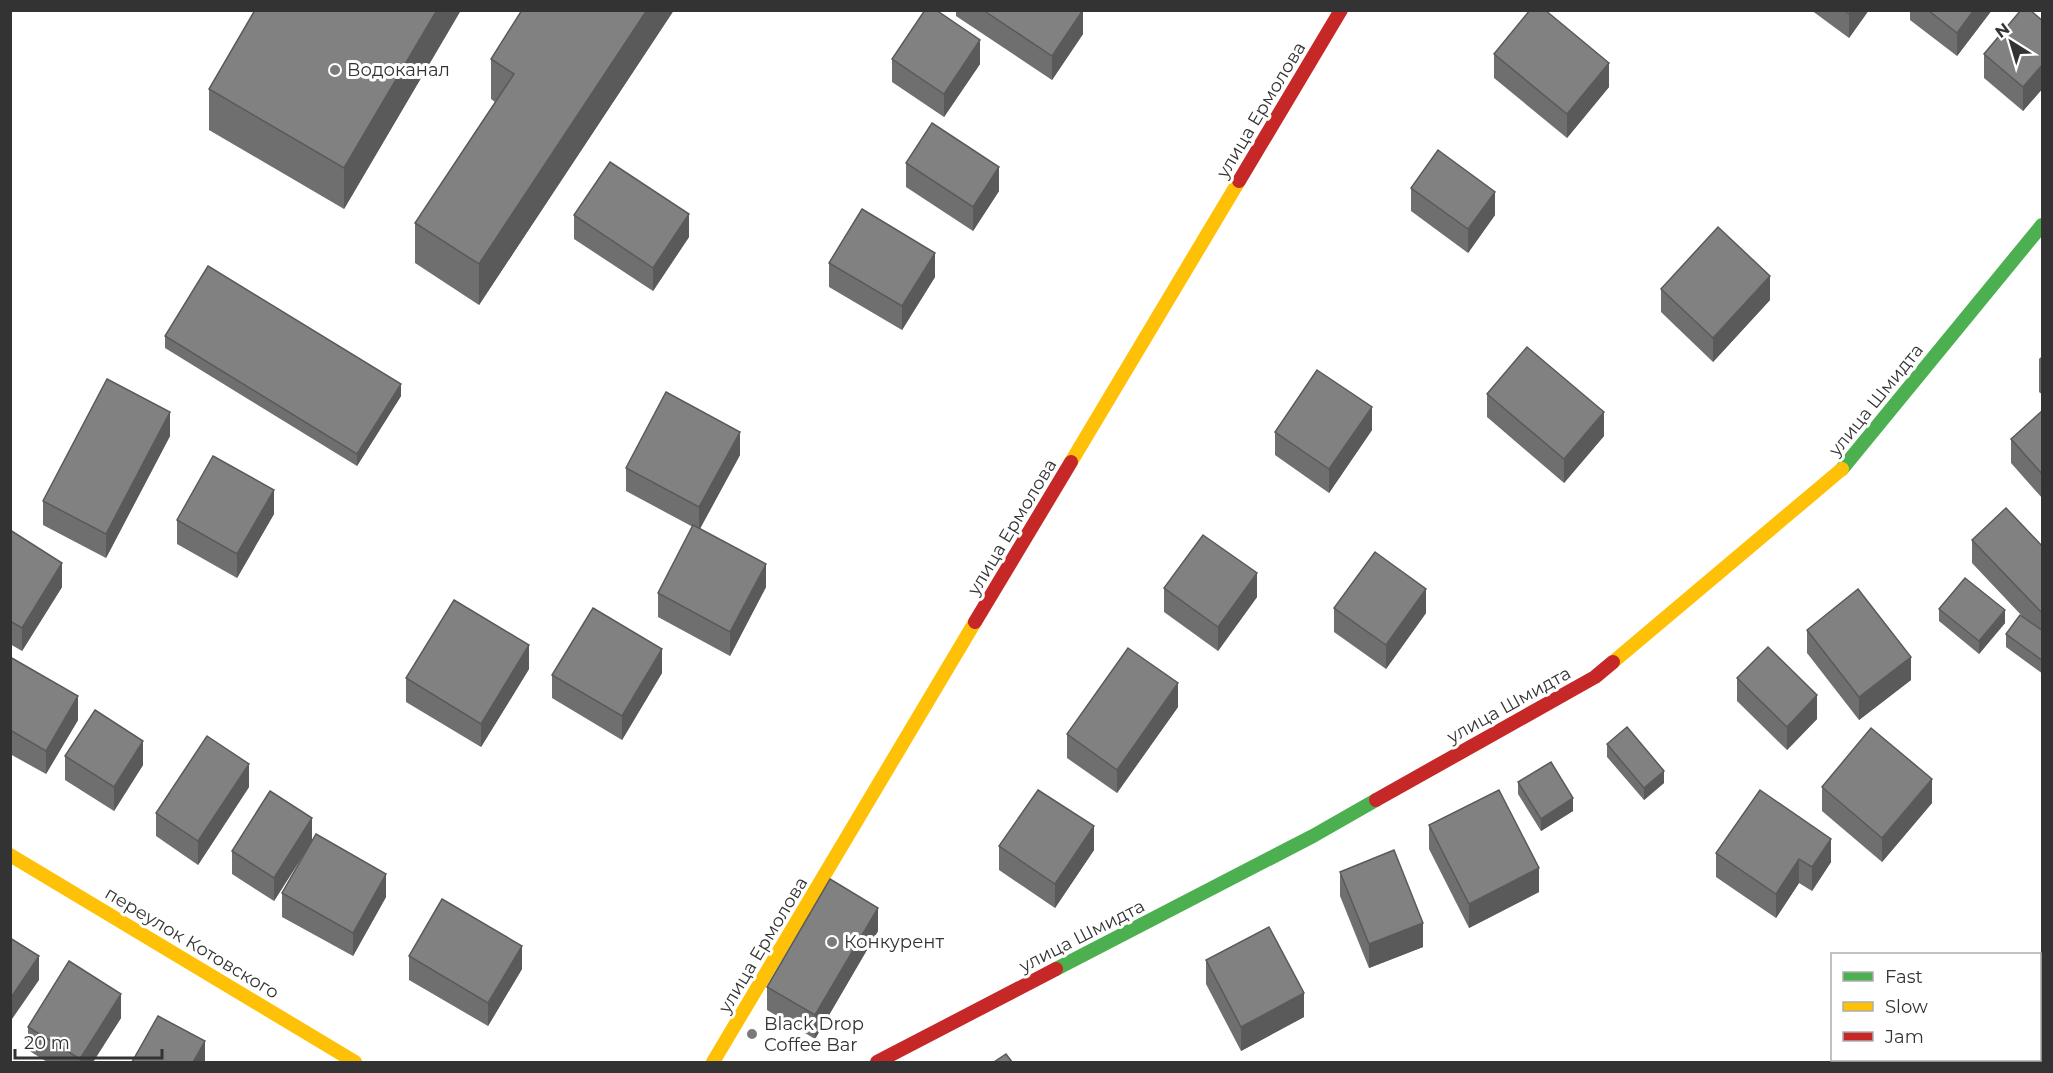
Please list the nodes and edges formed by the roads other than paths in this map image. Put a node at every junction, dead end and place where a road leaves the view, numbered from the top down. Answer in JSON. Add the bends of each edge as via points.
{"nodes":[{"id":1,"x":1341,"y":10,"type":"edge"},
{"id":2,"x":2043,"y":225,"type":"edge"},
{"id":3,"x":10,"y":855,"type":"edge"},
{"id":4,"x":355,"y":1062,"type":"edge"},
{"id":5,"x":713,"y":1062,"type":"edge"},
{"id":6,"x":877,"y":1062,"type":"edge"}],
"edges":[{"from":1,"to":5,"type":"street","name":"улица Ермолова"},
{"from":2,"to":6,"type":"street","name":"улица Шмидта","via":[[1839,473],[1595,677],[1313,836]]},
{"from":3,"to":4,"type":"street","name":"переулок Котовского"}]}
